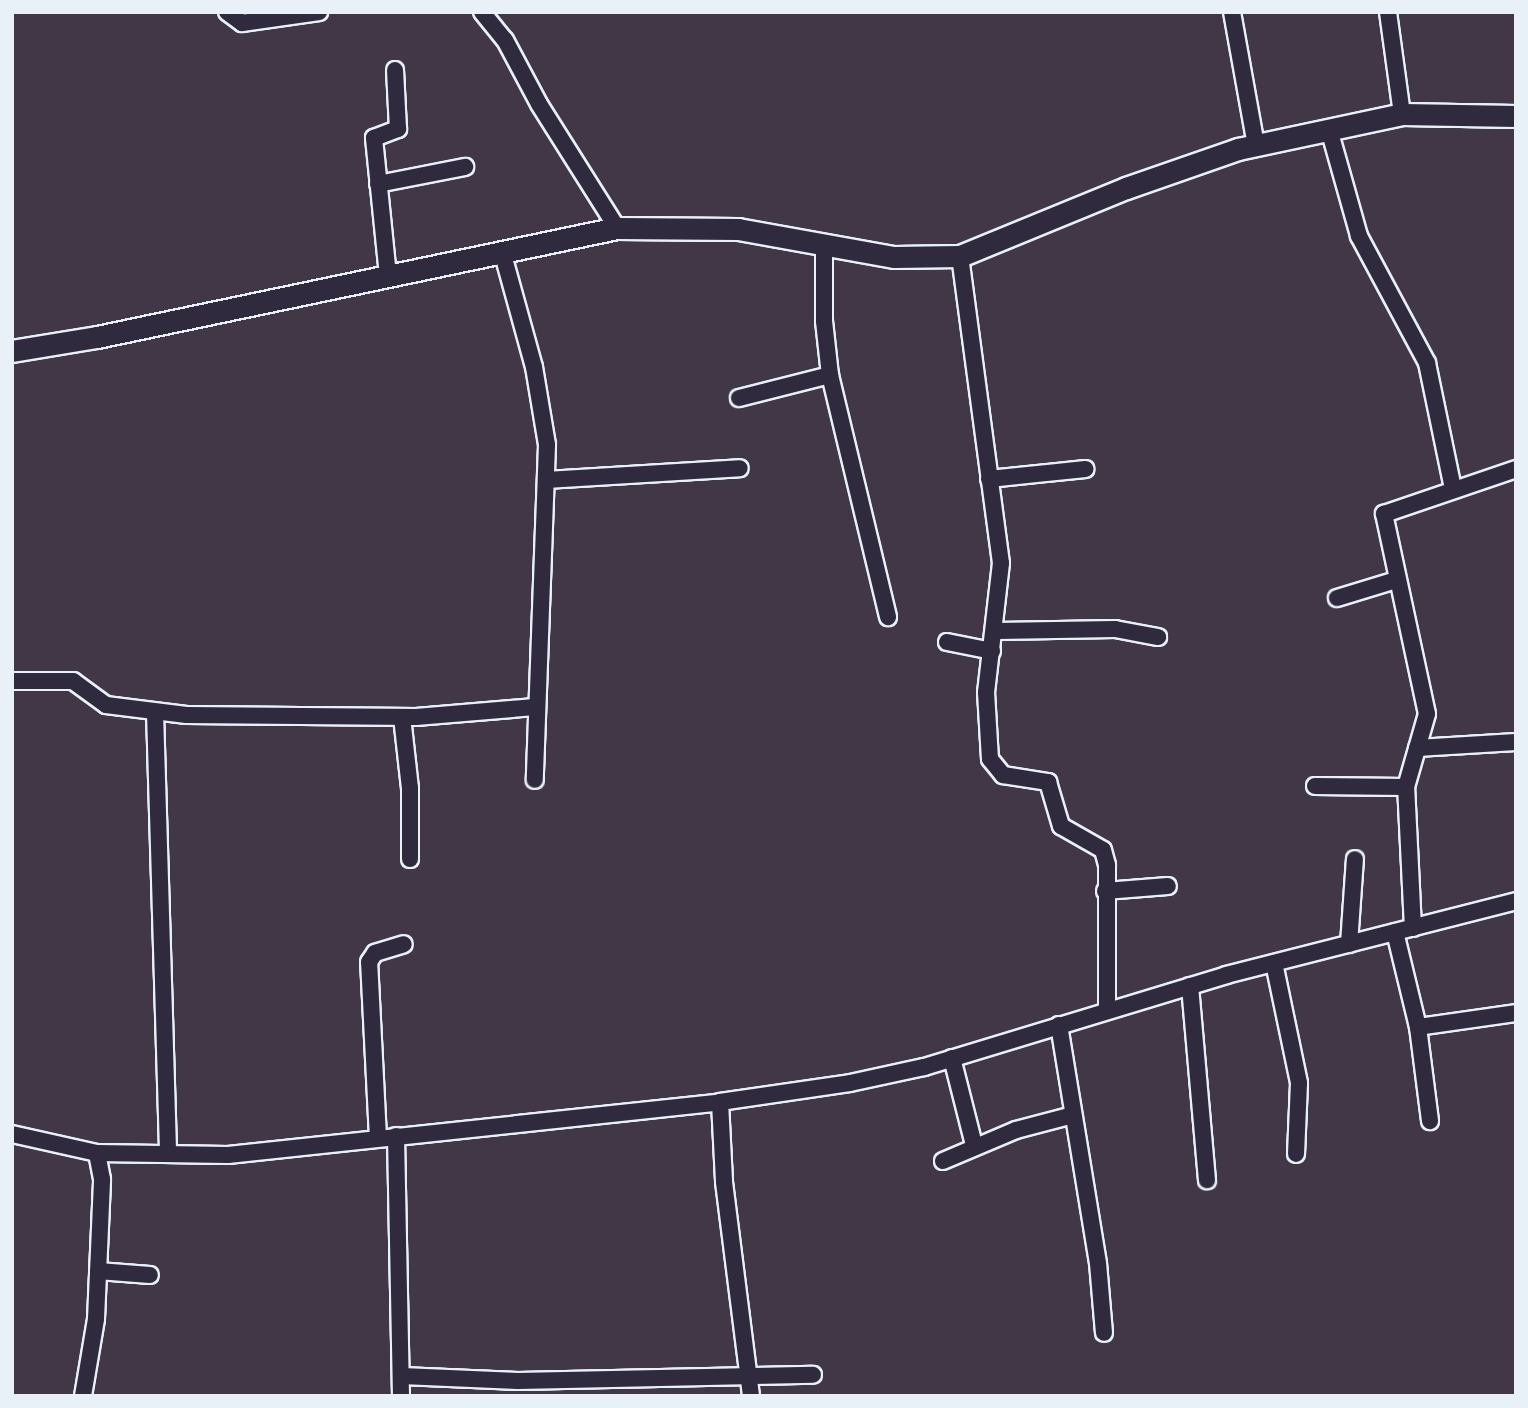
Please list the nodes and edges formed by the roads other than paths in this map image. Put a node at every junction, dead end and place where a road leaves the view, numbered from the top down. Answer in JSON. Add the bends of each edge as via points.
{"nodes":[{"id":1,"x":227,"y":12,"type":"edge"},
{"id":2,"x":319,"y":12,"type":"edge"},
{"id":3,"x":482,"y":12,"type":"edge"},
{"id":4,"x":1232,"y":12,"type":"edge"},
{"id":5,"x":1388,"y":12,"type":"edge"},
{"id":6,"x":395,"y":70,"type":"dead end"},
{"id":7,"x":1402,"y":114,"type":"junction"},
{"id":8,"x":1516,"y":116,"type":"edge"},
{"id":9,"x":1329,"y":129,"type":"junction"},
{"id":10,"x":1256,"y":145,"type":"junction"},
{"id":11,"x":465,"y":167,"type":"dead end"},
{"id":12,"x":378,"y":184,"type":"junction"},
{"id":13,"x":617,"y":228,"type":"junction"},
{"id":14,"x":824,"y":244,"type":"junction"},
{"id":15,"x":502,"y":251,"type":"junction"},
{"id":16,"x":960,"y":256,"type":"junction"},
{"id":17,"x":388,"y":276,"type":"junction"},
{"id":18,"x":12,"y":351,"type":"edge"},
{"id":19,"x":830,"y":375,"type":"junction"},
{"id":20,"x":739,"y":398,"type":"dead end"},
{"id":21,"x":740,"y":468,"type":"dead end"},
{"id":22,"x":1085,"y":469,"type":"dead end"},
{"id":23,"x":1516,"y":469,"type":"edge"},
{"id":24,"x":989,"y":479,"type":"junction"},
{"id":25,"x":546,"y":480,"type":"junction"},
{"id":26,"x":1453,"y":489,"type":"junction"},
{"id":27,"x":1396,"y":580,"type":"junction"},
{"id":28,"x":1336,"y":598,"type":"dead end"},
{"id":29,"x":888,"y":617,"type":"dead end"},
{"id":30,"x":997,"y":631,"type":"junction"},
{"id":31,"x":1158,"y":637,"type":"dead end"},
{"id":32,"x":947,"y":642,"type":"dead end"},
{"id":33,"x":992,"y":651,"type":"junction"},
{"id":34,"x":12,"y":681,"type":"edge"},
{"id":35,"x":535,"y":707,"type":"junction"},
{"id":36,"x":155,"y":712,"type":"junction"},
{"id":37,"x":402,"y":717,"type":"junction"},
{"id":38,"x":1516,"y":742,"type":"edge"},
{"id":39,"x":1417,"y":748,"type":"junction"},
{"id":40,"x":535,"y":780,"type":"dead end"},
{"id":41,"x":1315,"y":786,"type":"dead end"},
{"id":42,"x":1406,"y":787,"type":"junction"},
{"id":43,"x":410,"y":859,"type":"dead end"},
{"id":44,"x":1355,"y":859,"type":"dead end"},
{"id":45,"x":1168,"y":886,"type":"dead end"},
{"id":46,"x":1105,"y":891,"type":"junction"},
{"id":47,"x":1516,"y":901,"type":"edge"},
{"id":48,"x":1413,"y":928,"type":"junction"},
{"id":49,"x":1395,"y":932,"type":"junction"},
{"id":50,"x":404,"y":944,"type":"dead end"},
{"id":51,"x":1349,"y":944,"type":"junction"},
{"id":52,"x":1274,"y":963,"type":"junction"},
{"id":53,"x":1190,"y":986,"type":"junction"},
{"id":54,"x":1107,"y":1010,"type":"junction"},
{"id":55,"x":1516,"y":1013,"type":"edge"},
{"id":56,"x":1059,"y":1025,"type":"junction"},
{"id":57,"x":1418,"y":1027,"type":"junction"},
{"id":58,"x":952,"y":1058,"type":"junction"},
{"id":59,"x":720,"y":1102,"type":"junction"},
{"id":60,"x":1073,"y":1115,"type":"junction"},
{"id":61,"x":1430,"y":1121,"type":"dead end"},
{"id":62,"x":12,"y":1133,"type":"edge"},
{"id":63,"x":396,"y":1136,"type":"junction"},
{"id":64,"x":378,"y":1138,"type":"junction"},
{"id":65,"x":974,"y":1145,"type":"junction"},
{"id":66,"x":97,"y":1153,"type":"junction"},
{"id":67,"x":168,"y":1154,"type":"junction"},
{"id":68,"x":1296,"y":1154,"type":"dead end"},
{"id":69,"x":943,"y":1161,"type":"dead end"},
{"id":70,"x":1207,"y":1180,"type":"dead end"},
{"id":71,"x":98,"y":1270,"type":"junction"},
{"id":72,"x":150,"y":1275,"type":"dead end"},
{"id":73,"x":1104,"y":1333,"type":"dead end"},
{"id":74,"x":748,"y":1374,"type":"junction"},
{"id":75,"x":813,"y":1375,"type":"dead end"},
{"id":76,"x":402,"y":1376,"type":"junction"},
{"id":77,"x":83,"y":1396,"type":"edge"},
{"id":78,"x":401,"y":1396,"type":"edge"},
{"id":79,"x":751,"y":1396,"type":"edge"}],
"edges":[{"from":1,"to":2,"type":"street","via":[[242,23],[252,23]]},
{"from":3,"to":13,"type":"street","via":[[505,40],[539,104]]},
{"from":4,"to":10,"type":"street"},
{"from":5,"to":7,"type":"street"},
{"from":6,"to":12,"type":"street","via":[[400,122],[398,129],[374,138]]},
{"from":7,"to":8,"type":"main road"},
{"from":7,"to":9,"type":"main road"},
{"from":9,"to":10,"type":"main road"},
{"from":9,"to":26,"type":"street","via":[[1359,236],[1427,363]]},
{"from":10,"to":16,"type":"main road","via":[[1126,188]]},
{"from":11,"to":12,"type":"street"},
{"from":12,"to":17,"type":"street"},
{"from":13,"to":14,"type":"main road","via":[[738,229]]},
{"from":13,"to":15,"type":"main road"},
{"from":14,"to":16,"type":"main road","via":[[917,259]]},
{"from":14,"to":19,"type":"street","via":[[824,321]]},
{"from":15,"to":17,"type":"main road"},
{"from":15,"to":25,"type":"street","via":[[544,413]]},
{"from":16,"to":24,"type":"street"},
{"from":17,"to":18,"type":"main road"},
{"from":19,"to":20,"type":"street"},
{"from":19,"to":29,"type":"street"},
{"from":21,"to":25,"type":"street"},
{"from":22,"to":24,"type":"street"},
{"from":23,"to":26,"type":"street"},
{"from":24,"to":30,"type":"street","via":[[1001,563]]},
{"from":25,"to":35,"type":"street"},
{"from":26,"to":27,"type":"street","via":[[1385,511],[1384,528]]},
{"from":27,"to":28,"type":"street"},
{"from":27,"to":39,"type":"street","via":[[1427,714]]},
{"from":30,"to":31,"type":"street","via":[[1115,629]]},
{"from":30,"to":33,"type":"street"},
{"from":32,"to":33,"type":"street"},
{"from":33,"to":46,"type":"street","via":[[986,692],[993,767],[1006,776],[1048,782],[1061,826],[1103,850]]},
{"from":34,"to":36,"type":"street","via":[[73,681],[106,705]]},
{"from":35,"to":37,"type":"street"},
{"from":35,"to":40,"type":"street"},
{"from":36,"to":37,"type":"street","via":[[266,718]]},
{"from":36,"to":67,"type":"street"},
{"from":37,"to":43,"type":"street","via":[[410,788]]},
{"from":38,"to":39,"type":"street"},
{"from":39,"to":42,"type":"street"},
{"from":41,"to":42,"type":"street"},
{"from":42,"to":48,"type":"street"},
{"from":44,"to":51,"type":"street"},
{"from":45,"to":46,"type":"street"},
{"from":46,"to":54,"type":"street"},
{"from":47,"to":48,"type":"street"},
{"from":48,"to":49,"type":"street"},
{"from":49,"to":51,"type":"street"},
{"from":49,"to":57,"type":"street"},
{"from":50,"to":64,"type":"street","via":[[375,953],[369,962]]},
{"from":51,"to":52,"type":"street"},
{"from":52,"to":53,"type":"street"},
{"from":52,"to":68,"type":"street","via":[[1299,1083]]},
{"from":53,"to":54,"type":"street"},
{"from":53,"to":70,"type":"street"},
{"from":54,"to":56,"type":"street"},
{"from":55,"to":57,"type":"street"},
{"from":56,"to":58,"type":"street"},
{"from":56,"to":60,"type":"street"},
{"from":57,"to":61,"type":"street"},
{"from":58,"to":59,"type":"street","via":[[849,1083]]},
{"from":58,"to":65,"type":"street"},
{"from":59,"to":63,"type":"street"},
{"from":59,"to":74,"type":"street","via":[[723,1182]]},
{"from":60,"to":65,"type":"street"},
{"from":60,"to":73,"type":"street","via":[[1098,1263]]},
{"from":62,"to":66,"type":"street"},
{"from":63,"to":64,"type":"street"},
{"from":63,"to":76,"type":"street"},
{"from":64,"to":67,"type":"street","via":[[228,1156]]},
{"from":65,"to":69,"type":"street"},
{"from":66,"to":67,"type":"street"},
{"from":66,"to":71,"type":"street","via":[[102,1179]]},
{"from":71,"to":72,"type":"street"},
{"from":71,"to":77,"type":"street"},
{"from":74,"to":75,"type":"street"},
{"from":74,"to":76,"type":"street","via":[[518,1381]]},
{"from":74,"to":79,"type":"street"},
{"from":76,"to":78,"type":"street"}]}
